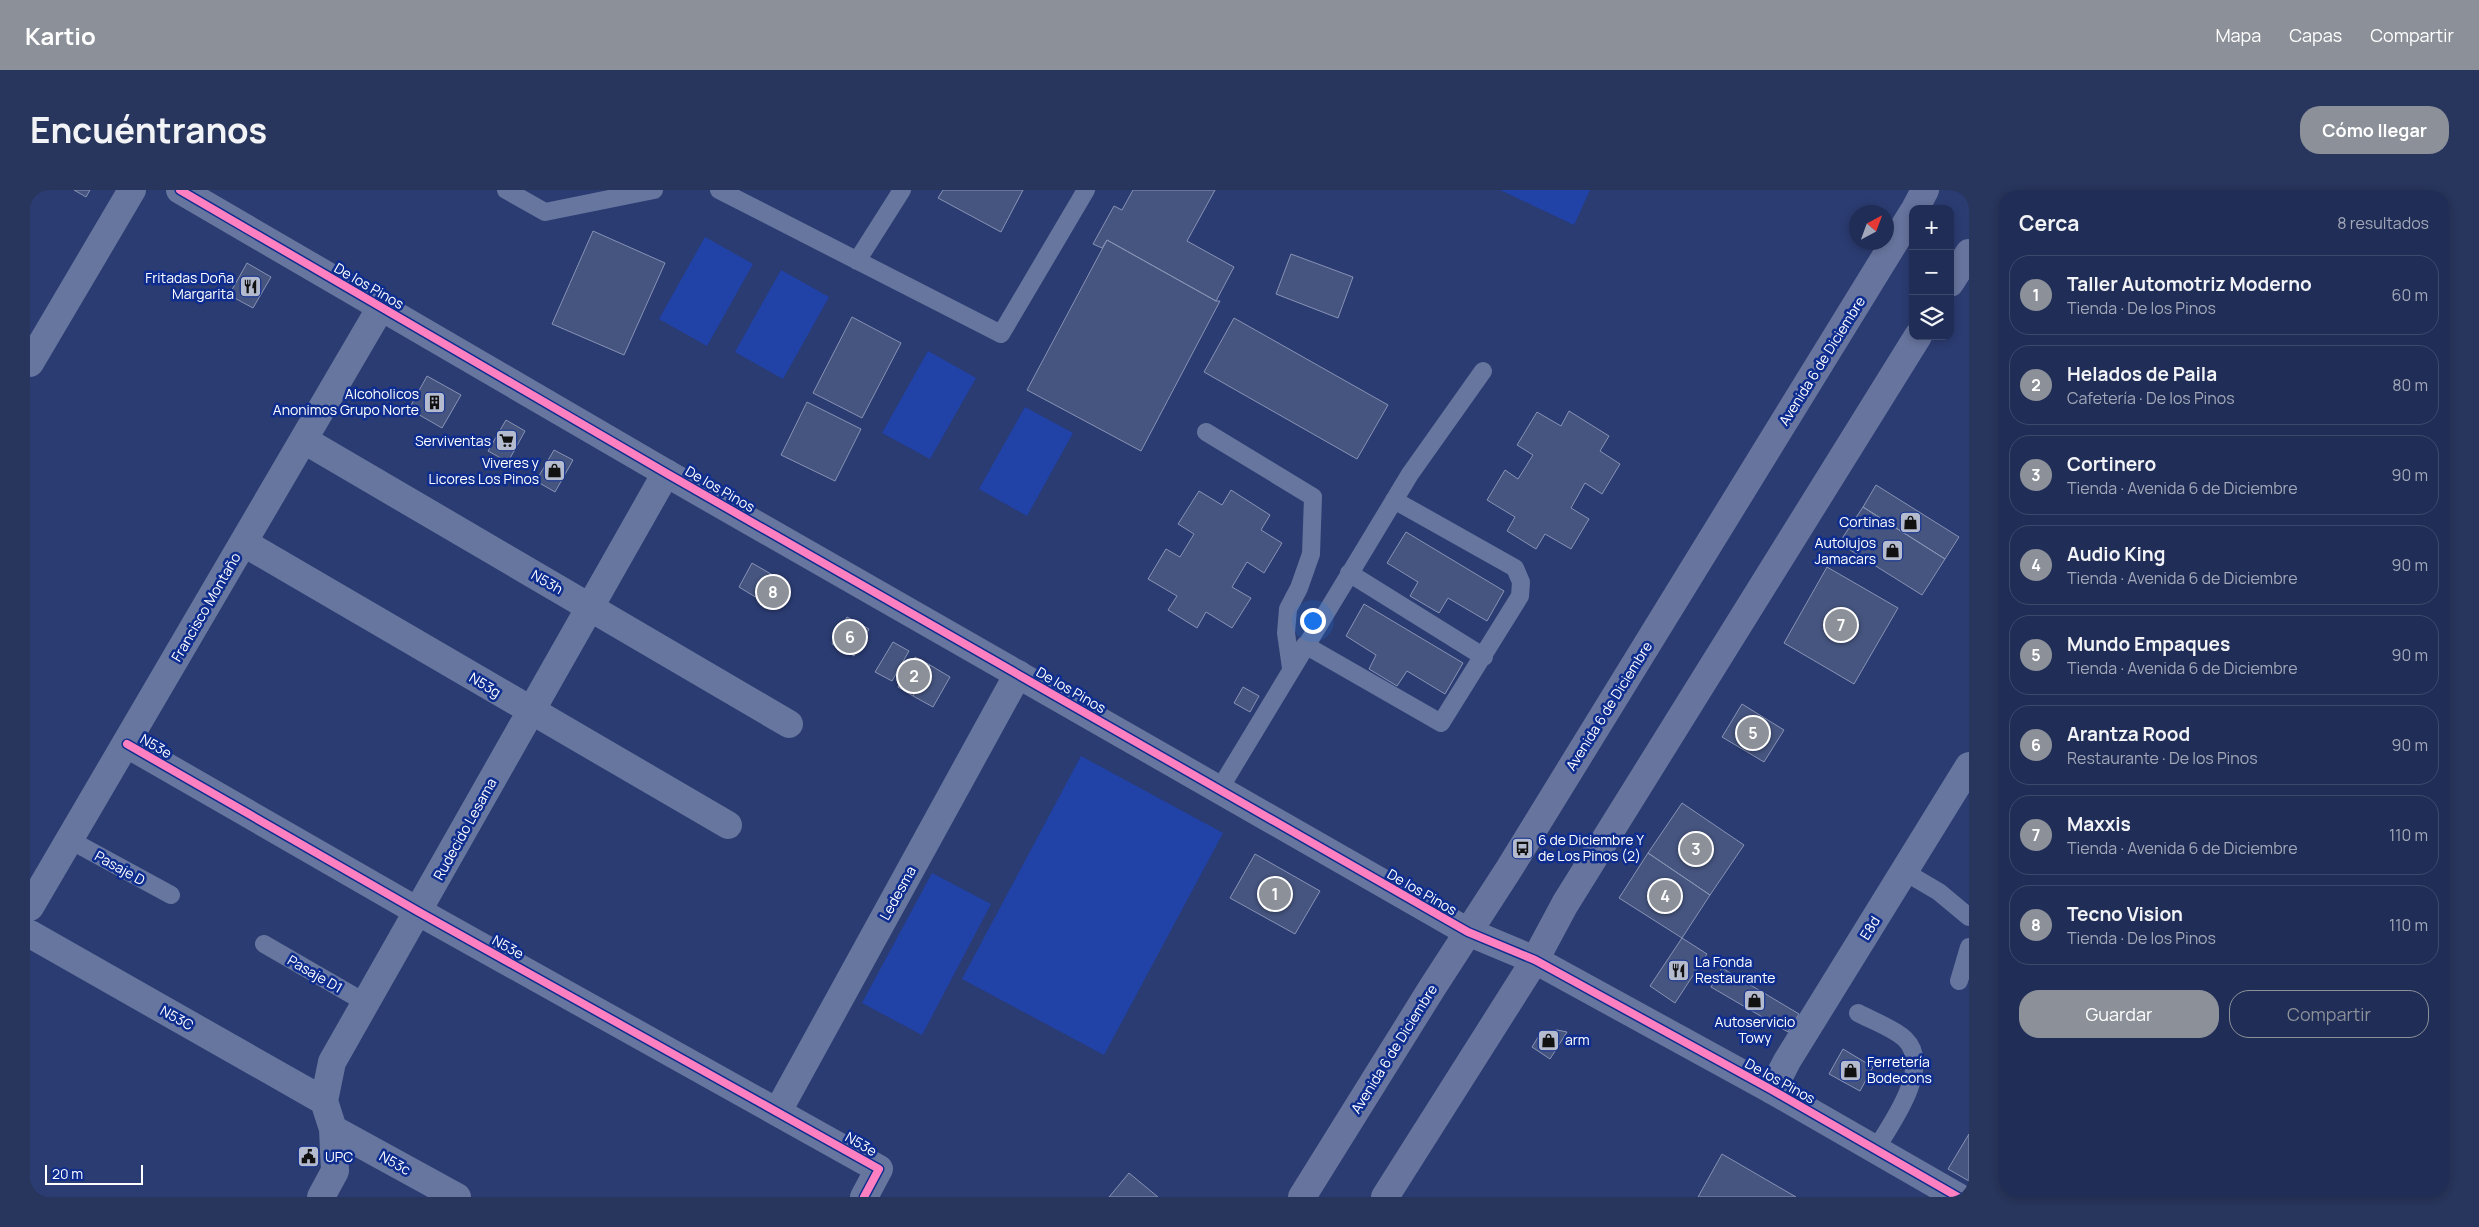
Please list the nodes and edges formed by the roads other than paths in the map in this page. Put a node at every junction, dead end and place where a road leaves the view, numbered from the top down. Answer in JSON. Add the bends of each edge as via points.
{"nodes":[{"id":1,"x":132,"y":190,"type":"edge"},
{"id":2,"x":180,"y":190,"type":"edge"},
{"id":3,"x":506,"y":190,"type":"edge"},
{"id":4,"x":654,"y":190,"type":"edge"},
{"id":5,"x":719,"y":190,"type":"edge"},
{"id":6,"x":902,"y":190,"type":"edge"},
{"id":7,"x":1086,"y":190,"type":"edge"},
{"id":8,"x":1925,"y":190,"type":"edge"},
{"id":9,"x":1917,"y":205,"type":"edge"},
{"id":10,"x":1909,"y":218,"type":"edge"},
{"id":11,"x":1969,"y":253,"type":"edge"},
{"id":12,"x":858,"y":261,"type":"junction"},
{"id":13,"x":1954,"y":277,"type":"edge"},
{"id":14,"x":381,"y":307,"type":"junction"},
{"id":15,"x":1916,"y":340,"type":"edge"},
{"id":16,"x":30,"y":363,"type":"edge"},
{"id":17,"x":1483,"y":371,"type":"dead end"},
{"id":18,"x":1206,"y":432,"type":"dead end"},
{"id":19,"x":304,"y":440,"type":"junction"},
{"id":20,"x":666,"y":473,"type":"junction"},
{"id":21,"x":1394,"y":500,"type":"junction"},
{"id":22,"x":244,"y":543,"type":"junction"},
{"id":23,"x":1349,"y":573,"type":"junction"},
{"id":24,"x":591,"y":608,"type":"junction"},
{"id":25,"x":1305,"y":646,"type":"junction"},
{"id":26,"x":1484,"y":657,"type":"junction"},
{"id":27,"x":1291,"y":668,"type":"junction"},
{"id":28,"x":1018,"y":674,"type":"junction"},
{"id":29,"x":531,"y":712,"type":"junction"},
{"id":30,"x":789,"y":724,"type":"dead end"},
{"id":31,"x":127,"y":744,"type":"junction"},
{"id":32,"x":1969,"y":766,"type":"edge"},
{"id":33,"x":1219,"y":790,"type":"junction"},
{"id":34,"x":728,"y":825,"type":"dead end"},
{"id":35,"x":70,"y":840,"type":"junction"},
{"id":36,"x":1905,"y":872,"type":"junction"},
{"id":37,"x":171,"y":895,"type":"dead end"},
{"id":38,"x":30,"y":907,"type":"edge"},
{"id":39,"x":419,"y":912,"type":"junction"},
{"id":40,"x":1969,"y":917,"type":"edge"},
{"id":41,"x":1468,"y":932,"type":"junction"},
{"id":42,"x":30,"y":934,"type":"edge"},
{"id":43,"x":264,"y":944,"type":"dead end"},
{"id":44,"x":1969,"y":947,"type":"edge"},
{"id":45,"x":1535,"y":960,"type":"junction"},
{"id":46,"x":1960,"y":981,"type":"dead end"},
{"id":47,"x":366,"y":1003,"type":"junction"},
{"id":48,"x":1858,"y":1013,"type":"dead end"},
{"id":49,"x":1772,"y":1090,"type":"junction"},
{"id":50,"x":324,"y":1101,"type":"junction"},
{"id":51,"x":778,"y":1111,"type":"junction"},
{"id":52,"x":333,"y":1129,"type":"junction"},
{"id":53,"x":1875,"y":1150,"type":"junction"},
{"id":54,"x":321,"y":1197,"type":"edge"},
{"id":55,"x":457,"y":1197,"type":"edge"},
{"id":56,"x":864,"y":1197,"type":"edge"},
{"id":57,"x":1302,"y":1197,"type":"edge"},
{"id":58,"x":1385,"y":1197,"type":"edge"},
{"id":59,"x":1958,"y":1197,"type":"edge"}],
"edges":[{"from":1,"to":16,"type":"street"},
{"from":2,"to":14,"type":"street","name":"De los Pinos"},
{"from":3,"to":4,"type":"lane","via":[[545,212]]},
{"from":5,"to":12,"type":"lane"},
{"from":6,"to":12,"type":"lane"},
{"from":7,"to":12,"type":"lane","via":[[1001,334]]},
{"from":8,"to":9,"type":"main road","name":"Avenida 6 de Diciembre"},
{"from":10,"to":41,"type":"main road","name":"Avenida 6 de Diciembre"},
{"from":11,"to":13,"type":"main road"},
{"from":14,"to":19,"type":"street","name":"Francisco Montaño"},
{"from":14,"to":20,"type":"street","name":"De los Pinos"},
{"from":15,"to":45,"type":"main road","via":[[1565,904]]},
{"from":17,"to":21,"type":"lane"},
{"from":18,"to":27,"type":"lane","via":[[1313,496],[1311,554],[1288,609],[1286,633]]},
{"from":19,"to":22,"type":"street","name":"Francisco Montaño"},
{"from":19,"to":24,"type":"street","name":"N53h"},
{"from":20,"to":24,"type":"street","name":"Rudecido Lesama"},
{"from":20,"to":28,"type":"street","name":"De los Pinos"},
{"from":21,"to":23,"type":"lane"},
{"from":21,"to":26,"type":"lane","via":[[1515,568],[1521,582],[1520,596]]},
{"from":22,"to":29,"type":"street","name":"N53g"},
{"from":22,"to":31,"type":"street","name":"Francisco Montaño"},
{"from":23,"to":25,"type":"lane"},
{"from":23,"to":26,"type":"lane"},
{"from":24,"to":29,"type":"street","name":"Rudecido Lesama"},
{"from":24,"to":30,"type":"street","name":"N53h"},
{"from":25,"to":26,"type":"lane","via":[[1441,723]]},
{"from":25,"to":27,"type":"lane"},
{"from":27,"to":33,"type":"lane"},
{"from":28,"to":33,"type":"street","name":"De los Pinos"},
{"from":28,"to":51,"type":"street","name":"Ledesma"},
{"from":29,"to":34,"type":"street","name":"N53g"},
{"from":29,"to":39,"type":"street","name":"Rudecido Lesama"},
{"from":31,"to":35,"type":"street","name":"Francisco Montaño"},
{"from":31,"to":39,"type":"street","name":"N53e"},
{"from":32,"to":36,"type":"street","name":"E8d"},
{"from":33,"to":41,"type":"street","name":"De los Pinos"},
{"from":35,"to":37,"type":"lane","name":"Pasaje D"},
{"from":35,"to":38,"type":"street","name":"Francisco Montaño"},
{"from":36,"to":40,"type":"lane","via":[[1940,892]]},
{"from":36,"to":49,"type":"street","name":"E8d"},
{"from":39,"to":47,"type":"street","name":"Rudecido Lesama"},
{"from":39,"to":51,"type":"street","name":"N53e"},
{"from":41,"to":45,"type":"street","name":"De los Pinos"},
{"from":41,"to":57,"type":"main road","name":"Avenida 6 de Diciembre"},
{"from":42,"to":50,"type":"street","name":"N53C"},
{"from":43,"to":47,"type":"lane","name":"Pasaje D1"},
{"from":44,"to":46,"type":"lane"},
{"from":45,"to":49,"type":"street","name":"De los Pinos"},
{"from":45,"to":58,"type":"main road"},
{"from":47,"to":50,"type":"street","name":"Rudecido Lesama","via":[[332,1062]]},
{"from":48,"to":53,"type":"lane","via":[[1904,1038],[1916,1053],[1914,1076]]},
{"from":49,"to":53,"type":"street","name":"De los Pinos"},
{"from":50,"to":52,"type":"street","name":"Rudecido Lesama"},
{"from":51,"to":56,"type":"street","name":"N53e","via":[[879,1169]]},
{"from":52,"to":54,"type":"street","name":"Rudecido Lesama","via":[[335,1171]]},
{"from":52,"to":55,"type":"street","name":"N53c"},
{"from":53,"to":59,"type":"street","name":"De los Pinos"}]}
